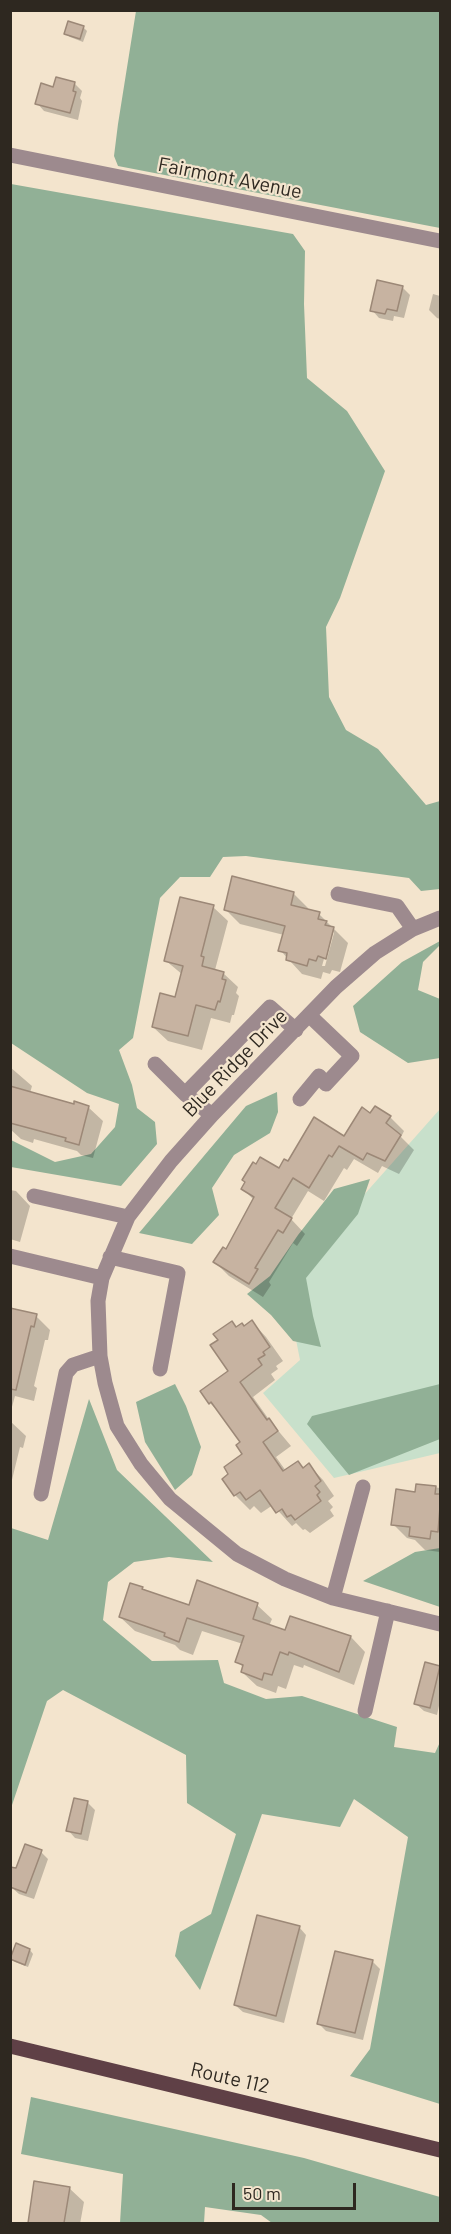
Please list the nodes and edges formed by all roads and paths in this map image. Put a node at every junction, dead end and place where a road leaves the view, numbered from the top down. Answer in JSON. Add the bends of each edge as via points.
{"nodes":[{"id":1,"x":10,"y":155,"type":"edge"},
{"id":2,"x":441,"y":241,"type":"edge"},
{"id":3,"x":338,"y":894,"type":"dead end"},
{"id":4,"x":441,"y":918,"type":"edge"},
{"id":5,"x":413,"y":929,"type":"junction"},
{"id":6,"x":310,"y":1016,"type":"junction"},
{"id":7,"x":296,"y":1030,"type":"junction"},
{"id":8,"x":155,"y":1065,"type":"dead end"},
{"id":9,"x":185,"y":1094,"type":"junction"},
{"id":10,"x":300,"y":1099,"type":"dead end"},
{"id":11,"x":212,"y":1115,"type":"junction"},
{"id":12,"x":34,"y":1196,"type":"dead end"},
{"id":13,"x":128,"y":1217,"type":"junction"},
{"id":14,"x":10,"y":1256,"type":"edge"},
{"id":15,"x":110,"y":1257,"type":"junction"},
{"id":16,"x":102,"y":1278,"type":"junction"},
{"id":17,"x":100,"y":1356,"type":"junction"},
{"id":18,"x":160,"y":1369,"type":"dead end"},
{"id":19,"x":363,"y":1487,"type":"dead end"},
{"id":20,"x":40,"y":1494,"type":"dead end"},
{"id":21,"x":333,"y":1598,"type":"junction"},
{"id":22,"x":388,"y":1611,"type":"junction"},
{"id":23,"x":441,"y":1624,"type":"edge"},
{"id":24,"x":365,"y":1711,"type":"dead end"},
{"id":25,"x":10,"y":2046,"type":"edge"},
{"id":26,"x":441,"y":2150,"type":"edge"}],
"edges":[{"from":1,"to":2,"type":"street","name":"Fairmont Avenue"},
{"from":3,"to":5,"type":"street","via":[[397,906]]},
{"from":4,"to":5,"type":"street","name":"Blue Ridge Drive"},
{"from":5,"to":6,"type":"street","name":"Blue Ridge Drive","via":[[375,953]]},
{"from":6,"to":7,"type":"street","name":"Blue Ridge Drive"},
{"from":6,"to":10,"type":"street","via":[[352,1056],[326,1084],[319,1076]]},
{"from":7,"to":9,"type":"street","via":[[270,1007]]},
{"from":7,"to":11,"type":"street","name":"Blue Ridge Drive"},
{"from":8,"to":9,"type":"street"},
{"from":9,"to":11,"type":"street"},
{"from":11,"to":13,"type":"street","name":"Blue Ridge Drive"},
{"from":12,"to":13,"type":"street"},
{"from":13,"to":15,"type":"street","name":"Blue Ridge Drive"},
{"from":14,"to":16,"type":"street"},
{"from":15,"to":16,"type":"street","name":"Blue Ridge Drive"},
{"from":15,"to":18,"type":"street","via":[[178,1274]]},
{"from":16,"to":17,"type":"street","name":"Blue Ridge Drive","via":[[98,1300]]},
{"from":17,"to":20,"type":"street","via":[[73,1365],[66,1373]]},
{"from":17,"to":21,"type":"street","name":"Blue Ridge Drive","via":[[117,1426],[170,1499],[237,1554]]},
{"from":19,"to":21,"type":"street"},
{"from":21,"to":22,"type":"street","name":"Blue Ridge Drive"},
{"from":22,"to":23,"type":"street","name":"Blue Ridge Drive"},
{"from":22,"to":24,"type":"street"},
{"from":25,"to":26,"type":"main road","name":"Route 112"}]}
